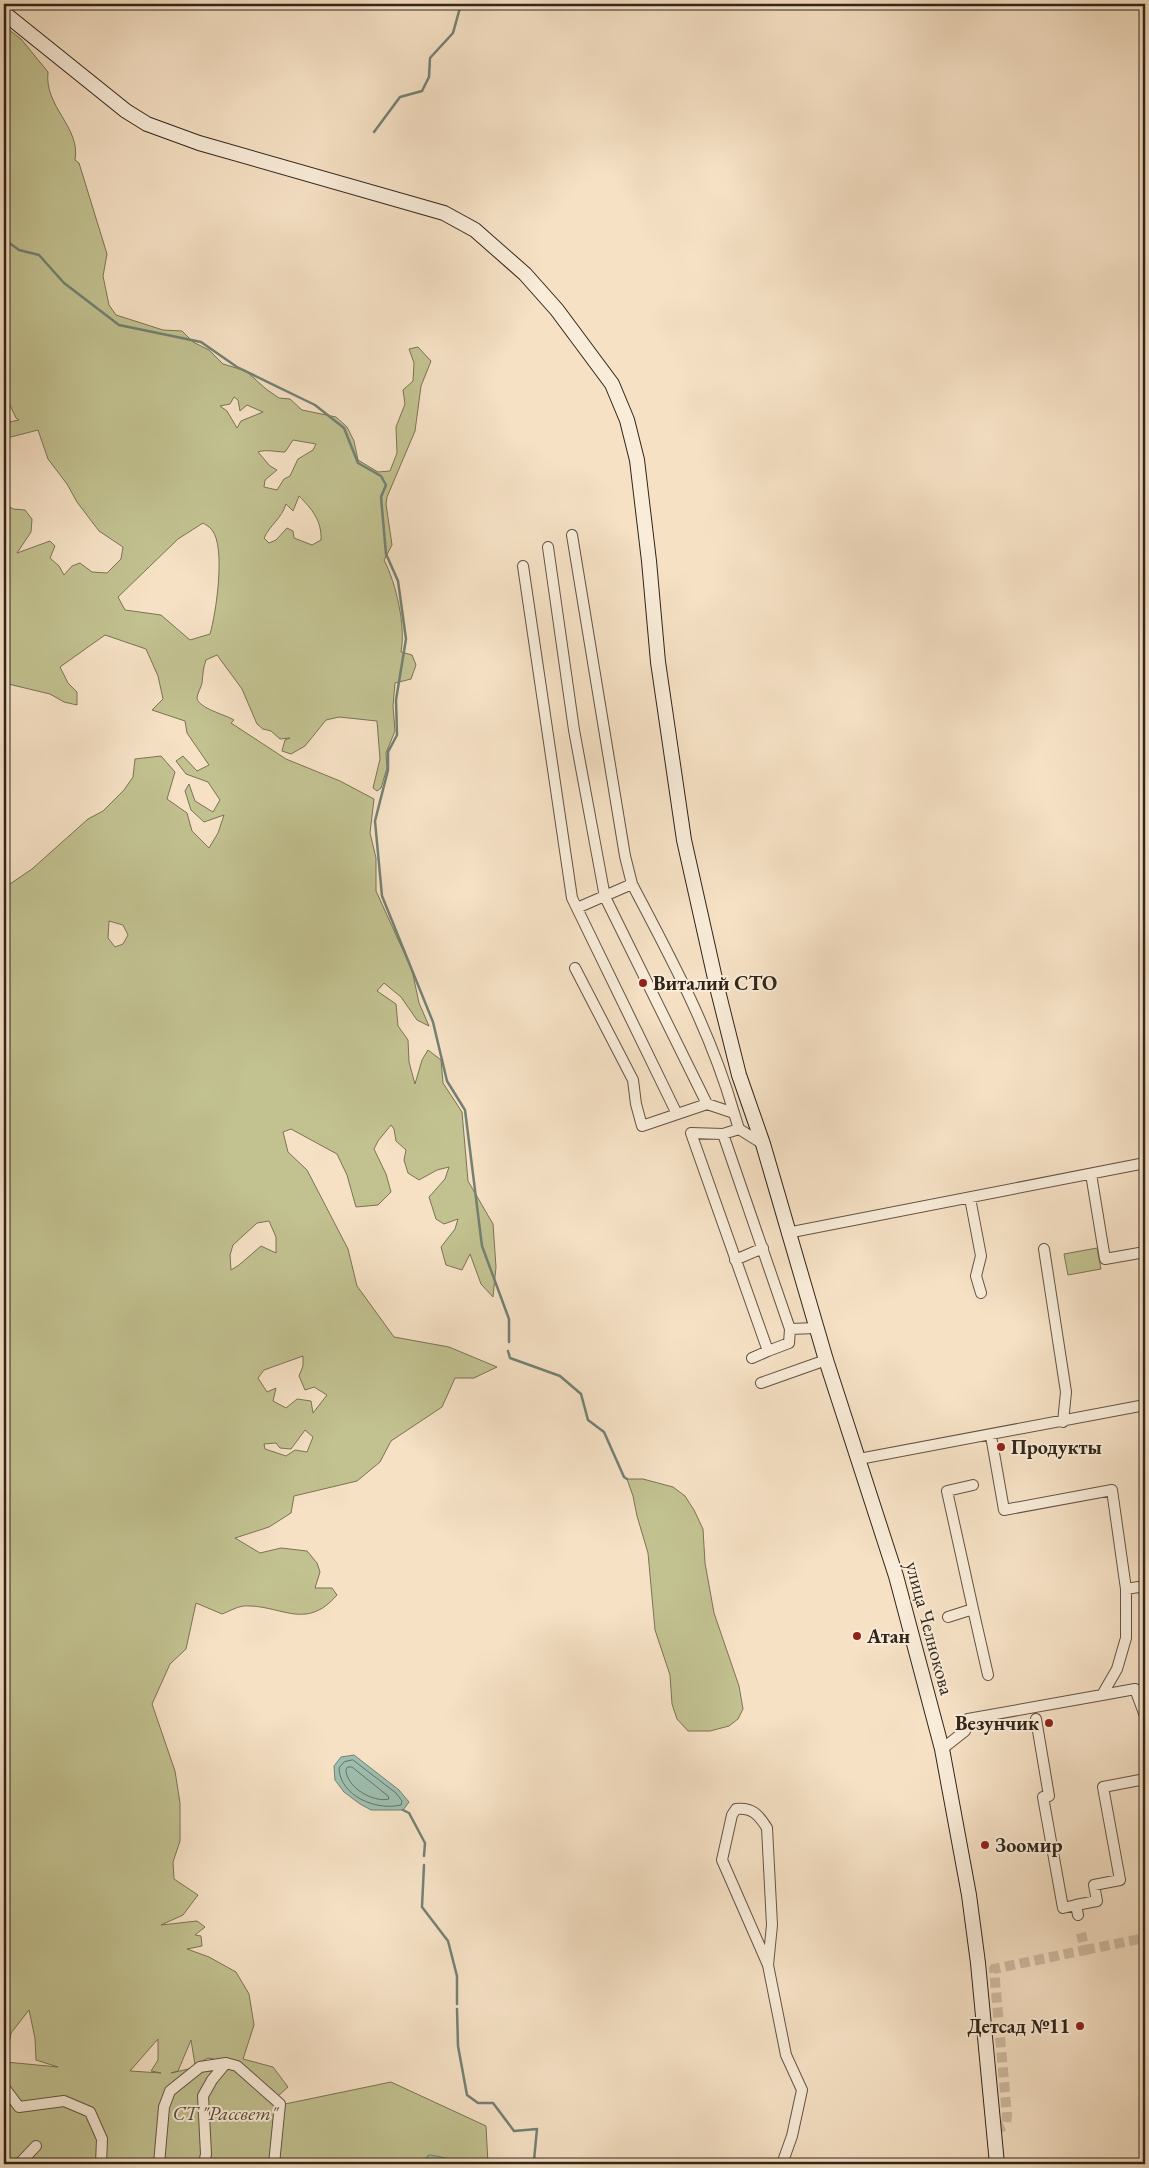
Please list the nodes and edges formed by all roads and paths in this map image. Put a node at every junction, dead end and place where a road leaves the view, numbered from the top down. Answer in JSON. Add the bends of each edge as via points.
{"nodes":[{"id":1,"x":4,"y":13,"type":"edge"},
{"id":2,"x":572,"y":535,"type":"dead end"},
{"id":3,"x":548,"y":547,"type":"dead end"},
{"id":4,"x":523,"y":566,"type":"dead end"},
{"id":5,"x":632,"y":884,"type":"junction"},
{"id":6,"x":605,"y":897,"type":"junction"},
{"id":7,"x":578,"y":908,"type":"junction"},
{"id":8,"x":575,"y":968,"type":"dead end"},
{"id":9,"x":707,"y":1104,"type":"junction"},
{"id":10,"x":734,"y":1113,"type":"junction"},
{"id":11,"x":677,"y":1114,"type":"junction"},
{"id":12,"x":739,"y":1129,"type":"junction"},
{"id":13,"x":723,"y":1134,"type":"junction"},
{"id":14,"x":763,"y":1144,"type":"junction"},
{"id":15,"x":1145,"y":1163,"type":"edge"},
{"id":16,"x":1091,"y":1174,"type":"junction"},
{"id":17,"x":970,"y":1198,"type":"junction"},
{"id":18,"x":788,"y":1233,"type":"junction"},
{"id":19,"x":762,"y":1248,"type":"junction"},
{"id":20,"x":1044,"y":1250,"type":"dead end"},
{"id":21,"x":1145,"y":1252,"type":"edge"},
{"id":22,"x":735,"y":1260,"type":"junction"},
{"id":23,"x":981,"y":1293,"type":"dead end"},
{"id":24,"x":816,"y":1328,"type":"junction"},
{"id":25,"x":790,"y":1329,"type":"junction"},
{"id":26,"x":768,"y":1352,"type":"junction"},
{"id":27,"x":752,"y":1358,"type":"dead end"},
{"id":28,"x":826,"y":1360,"type":"junction"},
{"id":29,"x":761,"y":1383,"type":"dead end"},
{"id":30,"x":1145,"y":1405,"type":"edge"},
{"id":31,"x":1063,"y":1422,"type":"junction"},
{"id":32,"x":990,"y":1436,"type":"junction"},
{"id":33,"x":860,"y":1459,"type":"junction"},
{"id":34,"x":973,"y":1485,"type":"dead end"},
{"id":35,"x":1145,"y":1586,"type":"edge"},
{"id":36,"x":1126,"y":1589,"type":"junction"},
{"id":37,"x":973,"y":1609,"type":"junction"},
{"id":38,"x":948,"y":1616,"type":"dead end"},
{"id":39,"x":988,"y":1675,"type":"dead end"},
{"id":40,"x":1102,"y":1694,"type":"junction"},
{"id":41,"x":1145,"y":1716,"type":"edge"},
{"id":42,"x":1036,"y":1719,"type":"dead end"},
{"id":43,"x":942,"y":1749,"type":"junction"},
{"id":44,"x":1145,"y":1779,"type":"edge"},
{"id":45,"x":768,"y":1965,"type":"junction"},
{"id":46,"x":226,"y":2063,"type":"junction"},
{"id":47,"x":4,"y":2087,"type":"edge"},
{"id":48,"x":36,"y":2146,"type":"dead end"},
{"id":49,"x":19,"y":2164,"type":"edge"},
{"id":50,"x":101,"y":2164,"type":"edge"},
{"id":51,"x":159,"y":2164,"type":"edge"},
{"id":52,"x":204,"y":2164,"type":"edge"},
{"id":53,"x":274,"y":2164,"type":"edge"},
{"id":54,"x":782,"y":2164,"type":"edge"},
{"id":55,"x":997,"y":2164,"type":"edge"}],
"edges":[{"from":1,"to":14,"type":"main road","name":"улица Челнокова","via":[[126,111],[147,124],[199,143],[444,213],[475,230],[525,274],[612,384],[627,420],[637,460],[658,662],[684,840],[716,983],[740,1075]]},
{"from":2,"to":5,"type":"street"},
{"from":3,"to":6,"type":"street","via":[[574,730]]},
{"from":4,"to":7,"type":"street","via":[[572,898]]},
{"from":5,"to":6,"type":"street"},
{"from":5,"to":10,"type":"street","via":[[678,970],[724,1079]]},
{"from":6,"to":7,"type":"street"},
{"from":6,"to":9,"type":"street"},
{"from":7,"to":11,"type":"street"},
{"from":8,"to":11,"type":"street","via":[[632,1080],[642,1126]]},
{"from":9,"to":10,"type":"street"},
{"from":9,"to":11,"type":"street"},
{"from":10,"to":12,"type":"street"},
{"from":12,"to":13,"type":"street"},
{"from":12,"to":14,"type":"street"},
{"from":13,"to":19,"type":"street"},
{"from":13,"to":22,"type":"street","via":[[691,1132]]},
{"from":14,"to":18,"type":"main road","name":"улица Челнокова"},
{"from":15,"to":16,"type":"street"},
{"from":16,"to":17,"type":"street"},
{"from":16,"to":21,"type":"street","via":[[1105,1259]]},
{"from":17,"to":18,"type":"street"},
{"from":17,"to":23,"type":"street","via":[[981,1256],[976,1276]]},
{"from":18,"to":24,"type":"main road","name":"улица Челнокова"},
{"from":19,"to":22,"type":"street"},
{"from":19,"to":25,"type":"street"},
{"from":20,"to":31,"type":"street","via":[[1066,1392]]},
{"from":22,"to":26,"type":"street"},
{"from":24,"to":25,"type":"street"},
{"from":24,"to":28,"type":"main road","name":"улица Челнокова"},
{"from":25,"to":26,"type":"street","via":[[789,1344]]},
{"from":26,"to":27,"type":"street"},
{"from":28,"to":29,"type":"street"},
{"from":28,"to":33,"type":"main road","name":"улица Челнокова"},
{"from":30,"to":31,"type":"street"},
{"from":31,"to":32,"type":"street"},
{"from":32,"to":33,"type":"street"},
{"from":32,"to":36,"type":"street","via":[[1004,1510],[1112,1490]]},
{"from":33,"to":43,"type":"main road","name":"улица Челнокова","via":[[896,1576]]},
{"from":34,"to":37,"type":"street","via":[[947,1491]]},
{"from":35,"to":36,"type":"street"},
{"from":36,"to":40,"type":"street","via":[[1126,1638],[1117,1669]]},
{"from":37,"to":38,"type":"street"},
{"from":37,"to":39,"type":"street"},
{"from":40,"to":41,"type":"street","via":[[1135,1689]]},
{"from":40,"to":43,"type":"street","via":[[968,1719],[965,1731]]},
{"from":42,"to":44,"type":"street","via":[[1049,1796],[1043,1797],[1063,1908],[1077,1910],[1097,1901],[1094,1884],[1120,1880],[1103,1787]]},
{"from":43,"to":55,"type":"main road","name":"улица Челнокова","via":[[969,1895]]},
{"from":45,"to":45,"type":"street","via":[[722,1860],[736,1809],[746,1808],[760,1815],[767,1828],[772,1925]]},
{"from":45,"to":54,"type":"street","via":[[786,2055],[802,2090]]},
{"from":46,"to":51,"type":"street","via":[[200,2067],[170,2091],[164,2106]]},
{"from":46,"to":52,"type":"street","via":[[203,2096]]},
{"from":46,"to":53,"type":"street","via":[[237,2066],[280,2104]]},
{"from":47,"to":50,"type":"street","via":[[19,2107],[64,2101],[90,2112],[102,2139]]},
{"from":48,"to":49,"type":"street"}]}
